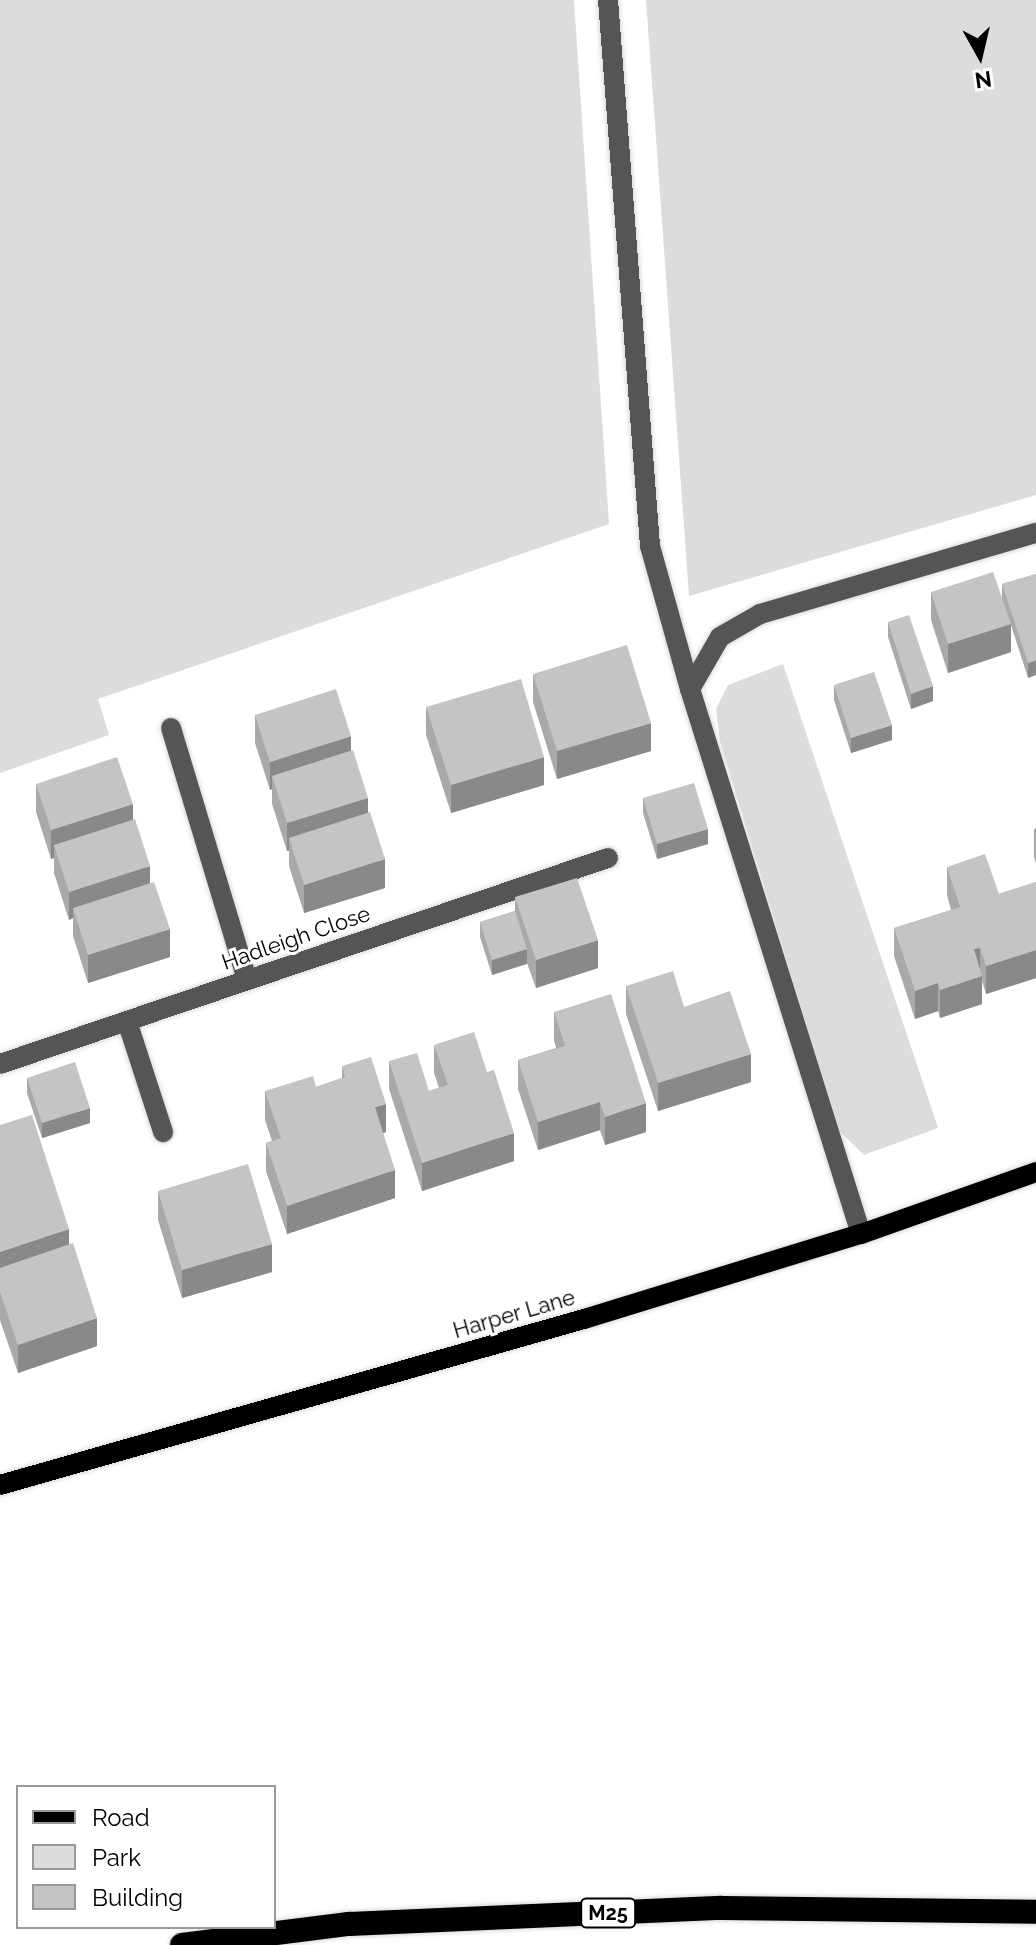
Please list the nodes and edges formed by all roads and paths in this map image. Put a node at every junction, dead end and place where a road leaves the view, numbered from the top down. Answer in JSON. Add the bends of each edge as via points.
{"nodes":[{"id":1,"x":608,"y":0,"type":"edge"},
{"id":2,"x":1036,"y":533,"type":"edge"},
{"id":3,"x":690,"y":689,"type":"junction"},
{"id":4,"x":171,"y":728,"type":"dead end"},
{"id":5,"x":608,"y":858,"type":"dead end"},
{"id":6,"x":247,"y":980,"type":"junction"},
{"id":7,"x":127,"y":1021,"type":"junction"},
{"id":8,"x":0,"y":1064,"type":"edge"},
{"id":9,"x":163,"y":1132,"type":"dead end"},
{"id":10,"x":1036,"y":1172,"type":"edge"},
{"id":11,"x":861,"y":1234,"type":"junction"},
{"id":12,"x":0,"y":1485,"type":"edge"},
{"id":13,"x":1036,"y":1912,"type":"edge"},
{"id":14,"x":182,"y":1945,"type":"edge"}],
"edges":[{"from":1,"to":3,"type":"street","via":[[650,546]]},
{"from":2,"to":3,"type":"street","via":[[760,614],[720,637]]},
{"from":3,"to":11,"type":"street"},
{"from":4,"to":6,"type":"street"},
{"from":5,"to":6,"type":"street","name":"Hadleigh Close"},
{"from":6,"to":7,"type":"street","name":"Hadleigh Close"},
{"from":7,"to":8,"type":"street","name":"Hadleigh Close"},
{"from":7,"to":9,"type":"street"},
{"from":10,"to":11,"type":"main road","name":"Harper Lane"},
{"from":11,"to":12,"type":"main road","name":"Harper Lane"},
{"from":13,"to":14,"type":"highway","number":"M25","via":[[722,1908],[349,1924]]}]}
